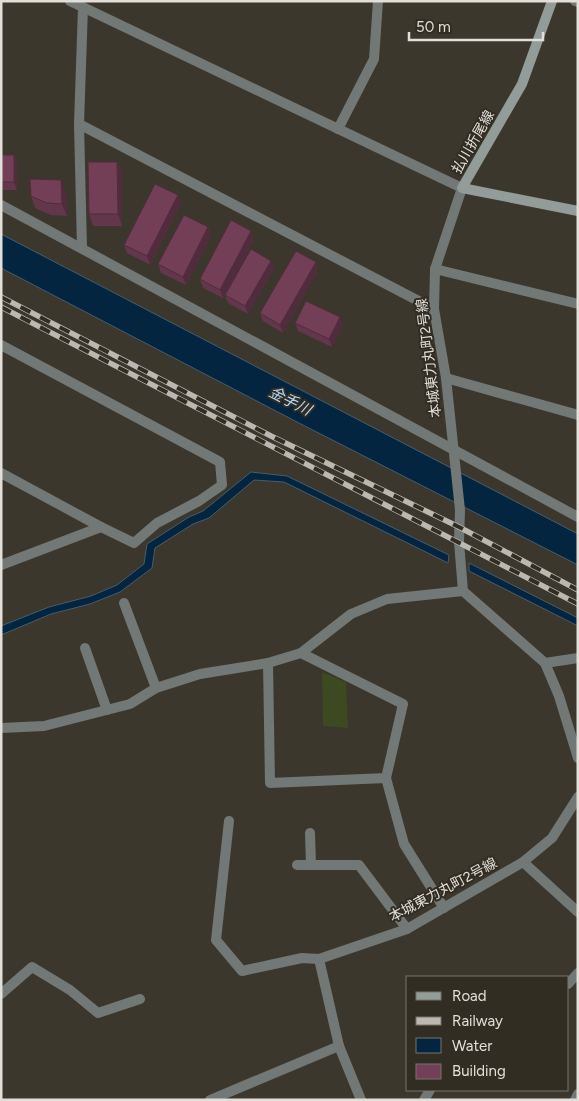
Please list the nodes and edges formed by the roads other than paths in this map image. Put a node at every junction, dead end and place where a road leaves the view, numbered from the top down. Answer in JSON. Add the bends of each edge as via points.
{"nodes":[{"id":1,"x":70,"y":1,"type":"edge"},
{"id":2,"x":378,"y":1,"type":"edge"},
{"id":3,"x":552,"y":1,"type":"edge"},
{"id":4,"x":83,"y":8,"type":"junction"},
{"id":5,"x":79,"y":124,"type":"junction"},
{"id":6,"x":338,"y":129,"type":"junction"},
{"id":7,"x":462,"y":188,"type":"junction"},
{"id":8,"x":1,"y":205,"type":"edge"},
{"id":9,"x":578,"y":211,"type":"edge"},
{"id":10,"x":82,"y":248,"type":"junction"},
{"id":11,"x":435,"y":269,"type":"junction"},
{"id":12,"x":578,"y":304,"type":"edge"},
{"id":13,"x":434,"y":309,"type":"junction"},
{"id":14,"x":1,"y":345,"type":"edge"},
{"id":15,"x":446,"y":378,"type":"junction"},
{"id":16,"x":578,"y":415,"type":"edge"},
{"id":17,"x":453,"y":448,"type":"junction"},
{"id":18,"x":1,"y":473,"type":"edge"},
{"id":19,"x":578,"y":516,"type":"edge"},
{"id":20,"x":101,"y":527,"type":"junction"},
{"id":21,"x":1,"y":565,"type":"edge"},
{"id":22,"x":463,"y":591,"type":"junction"},
{"id":23,"x":124,"y":603,"type":"dead end"},
{"id":24,"x":85,"y":648,"type":"dead end"},
{"id":25,"x":301,"y":653,"type":"junction"},
{"id":26,"x":578,"y":658,"type":"edge"},
{"id":27,"x":268,"y":663,"type":"junction"},
{"id":28,"x":545,"y":663,"type":"junction"},
{"id":29,"x":156,"y":688,"type":"junction"},
{"id":30,"x":107,"y":710,"type":"junction"},
{"id":31,"x":1,"y":728,"type":"edge"},
{"id":32,"x":578,"y":758,"type":"edge"},
{"id":33,"x":386,"y":778,"type":"junction"},
{"id":34,"x":578,"y":797,"type":"edge"},
{"id":35,"x":229,"y":821,"type":"dead end"},
{"id":36,"x":310,"y":833,"type":"dead end"},
{"id":37,"x":523,"y":862,"type":"junction"},
{"id":38,"x":296,"y":865,"type":"dead end"},
{"id":39,"x":311,"y":865,"type":"junction"},
{"id":40,"x":444,"y":908,"type":"junction"},
{"id":41,"x":578,"y":912,"type":"edge"},
{"id":42,"x":407,"y":929,"type":"junction"},
{"id":43,"x":319,"y":959,"type":"junction"},
{"id":44,"x":578,"y":973,"type":"edge"},
{"id":45,"x":569,"y":983,"type":"edge"},
{"id":46,"x":1,"y":994,"type":"edge"},
{"id":47,"x":140,"y":999,"type":"dead end"},
{"id":48,"x":339,"y":1046,"type":"junction"},
{"id":49,"x":578,"y":1094,"type":"edge"},
{"id":50,"x":210,"y":1100,"type":"edge"},
{"id":51,"x":361,"y":1100,"type":"edge"},
{"id":52,"x":575,"y":1100,"type":"edge"}],
"edges":[{"from":1,"to":4,"type":"street"},
{"from":2,"to":6,"type":"street","via":[[374,59]]},
{"from":3,"to":7,"type":"main road","name":"払川折尾線","via":[[522,84]]},
{"from":4,"to":5,"type":"street"},
{"from":4,"to":6,"type":"street"},
{"from":5,"to":10,"type":"street"},
{"from":5,"to":13,"type":"street"},
{"from":6,"to":7,"type":"street"},
{"from":7,"to":9,"type":"main road","name":"払川折尾線"},
{"from":7,"to":11,"type":"street","name":"本城東力丸町2号線"},
{"from":8,"to":10,"type":"street"},
{"from":10,"to":17,"type":"street"},
{"from":11,"to":12,"type":"street"},
{"from":11,"to":13,"type":"street","name":"本城東力丸町2号線"},
{"from":13,"to":15,"type":"street","name":"本城東力丸町2号線"},
{"from":14,"to":20,"type":"street","via":[[220,462],[222,485],[157,523],[134,543]]},
{"from":15,"to":16,"type":"street"},
{"from":15,"to":17,"type":"street","name":"本城東力丸町2号線"},
{"from":17,"to":19,"type":"street"},
{"from":17,"to":22,"type":"street","name":"本城東力丸町2号線","via":[[460,510]]},
{"from":18,"to":20,"type":"street"},
{"from":20,"to":21,"type":"street"},
{"from":22,"to":25,"type":"street","via":[[387,599],[351,614]]},
{"from":22,"to":28,"type":"street"},
{"from":23,"to":29,"type":"street"},
{"from":24,"to":30,"type":"street"},
{"from":25,"to":27,"type":"street"},
{"from":25,"to":33,"type":"street","via":[[403,704]]},
{"from":26,"to":28,"type":"street"},
{"from":27,"to":29,"type":"street","via":[[200,674]]},
{"from":27,"to":33,"type":"street","via":[[270,783]]},
{"from":28,"to":32,"type":"street"},
{"from":29,"to":30,"type":"street","via":[[130,704]]},
{"from":30,"to":31,"type":"street","via":[[44,726]]},
{"from":33,"to":40,"type":"street","via":[[404,844]]},
{"from":34,"to":37,"type":"street","name":"本城東力丸町2号線","via":[[552,838]]},
{"from":35,"to":43,"type":"street","name":"本城東力丸町2号線","via":[[216,940],[242,970],[302,958]]},
{"from":36,"to":39,"type":"street"},
{"from":37,"to":40,"type":"street","name":"本城東力丸町2号線"},
{"from":37,"to":41,"type":"street"},
{"from":38,"to":39,"type":"street"},
{"from":39,"to":42,"type":"street","via":[[359,865]]},
{"from":40,"to":42,"type":"street","name":"本城東力丸町2号線"},
{"from":42,"to":43,"type":"street","name":"本城東力丸町2号線"},
{"from":43,"to":48,"type":"street"},
{"from":44,"to":45,"type":"street"},
{"from":46,"to":47,"type":"street","via":[[32,967],[70,990],[98,1013]]},
{"from":48,"to":50,"type":"street"},
{"from":48,"to":51,"type":"street"},
{"from":49,"to":52,"type":"street"}]}
